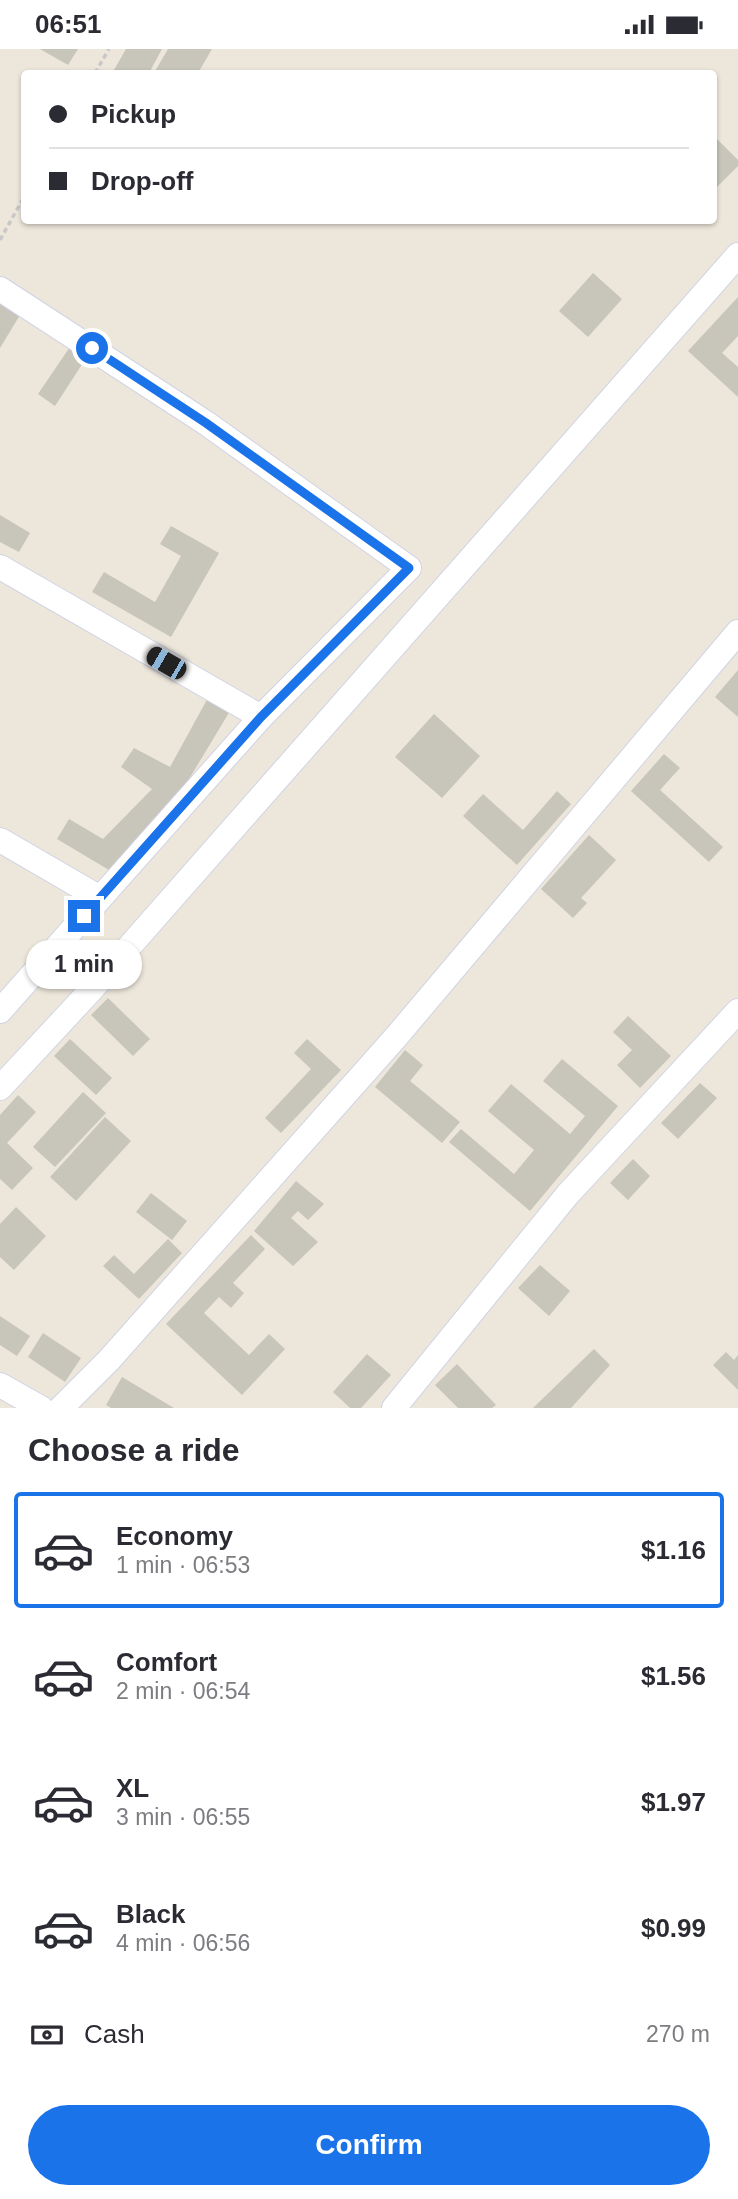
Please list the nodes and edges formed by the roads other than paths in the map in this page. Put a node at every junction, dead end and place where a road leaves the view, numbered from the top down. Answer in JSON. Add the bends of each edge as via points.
{"nodes":[{"id":1,"x":738,"y":255,"type":"edge"},
{"id":2,"x":0,"y":289,"type":"edge"},
{"id":3,"x":0,"y":567,"type":"edge"},
{"id":4,"x":738,"y":632,"type":"edge"},
{"id":5,"x":261,"y":717,"type":"junction"},
{"id":6,"x":0,"y":840,"type":"edge"},
{"id":7,"x":100,"y":898,"type":"junction"},
{"id":8,"x":0,"y":1011,"type":"edge"},
{"id":9,"x":738,"y":1011,"type":"edge"},
{"id":10,"x":0,"y":1088,"type":"edge"},
{"id":11,"x":0,"y":1385,"type":"edge"},
{"id":12,"x":41,"y":1408,"type":"edge"},
{"id":13,"x":61,"y":1408,"type":"edge"},
{"id":14,"x":394,"y":1408,"type":"edge"}],
"edges":[{"from":1,"to":10,"type":"street"},
{"from":2,"to":5,"type":"street","via":[[206,423],[409,568]]},
{"from":3,"to":5,"type":"street"},
{"from":4,"to":13,"type":"street","via":[[386,1047],[109,1360]]},
{"from":5,"to":7,"type":"street"},
{"from":6,"to":7,"type":"street"},
{"from":7,"to":8,"type":"street"},
{"from":9,"to":14,"type":"street","via":[[568,1194]]},
{"from":11,"to":12,"type":"street"}]}
